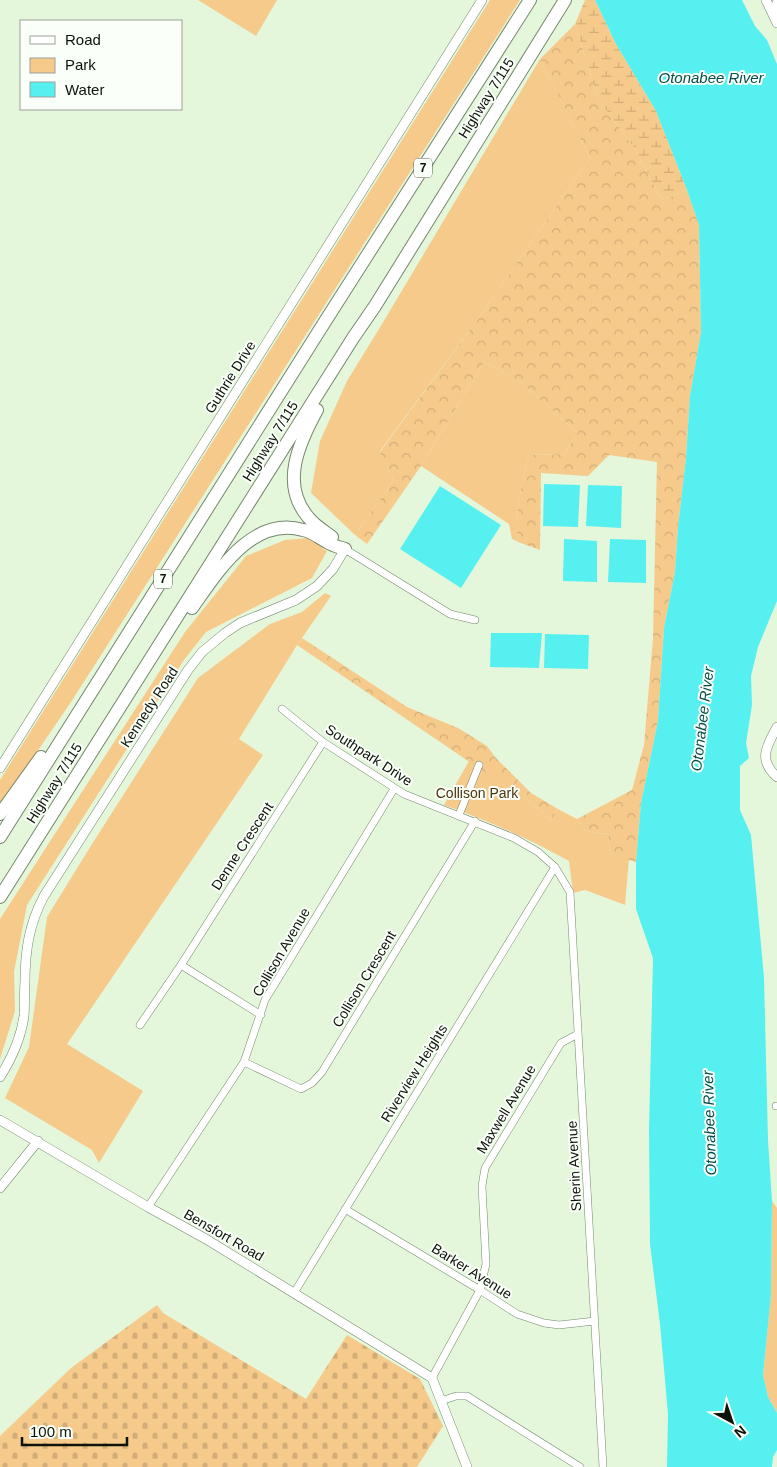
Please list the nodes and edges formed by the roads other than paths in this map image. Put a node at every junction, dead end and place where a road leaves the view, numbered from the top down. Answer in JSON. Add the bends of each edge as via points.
{"nodes":[{"id":1,"x":482,"y":0,"type":"edge"},
{"id":2,"x":530,"y":0,"type":"edge"},
{"id":3,"x":565,"y":0,"type":"edge"},
{"id":4,"x":766,"y":0,"type":"edge"},
{"id":5,"x":777,"y":3,"type":"edge"},
{"id":6,"x":776,"y":22,"type":"edge"},
{"id":7,"x":375,"y":306,"type":"junction"},
{"id":8,"x":345,"y":549,"type":"junction"},
{"id":9,"x":475,"y":620,"type":"dead end"},
{"id":10,"x":282,"y":708,"type":"dead end"},
{"id":11,"x":119,"y":709,"type":"junction"},
{"id":12,"x":77,"y":715,"type":"junction"},
{"id":13,"x":777,"y":727,"type":"edge"},
{"id":14,"x":323,"y":742,"type":"junction"},
{"id":15,"x":479,"y":765,"type":"dead end"},
{"id":16,"x":0,"y":768,"type":"edge"},
{"id":17,"x":777,"y":777,"type":"edge"},
{"id":18,"x":394,"y":789,"type":"junction"},
{"id":19,"x":0,"y":814,"type":"edge"},
{"id":20,"x":459,"y":815,"type":"junction"},
{"id":21,"x":475,"y":822,"type":"junction"},
{"id":22,"x":0,"y":837,"type":"edge"},
{"id":23,"x":555,"y":867,"type":"junction"},
{"id":24,"x":0,"y":897,"type":"edge"},
{"id":25,"x":181,"y":965,"type":"junction"},
{"id":26,"x":260,"y":1015,"type":"junction"},
{"id":27,"x":140,"y":1025,"type":"dead end"},
{"id":28,"x":578,"y":1034,"type":"junction"},
{"id":29,"x":244,"y":1062,"type":"junction"},
{"id":30,"x":0,"y":1076,"type":"edge"},
{"id":31,"x":0,"y":1120,"type":"edge"},
{"id":32,"x":38,"y":1141,"type":"junction"},
{"id":33,"x":0,"y":1188,"type":"edge"},
{"id":34,"x":148,"y":1207,"type":"junction"},
{"id":35,"x":345,"y":1209,"type":"junction"},
{"id":36,"x":480,"y":1290,"type":"junction"},
{"id":37,"x":294,"y":1292,"type":"junction"},
{"id":38,"x":595,"y":1321,"type":"junction"},
{"id":39,"x":432,"y":1378,"type":"junction"},
{"id":40,"x":441,"y":1401,"type":"junction"},
{"id":41,"x":466,"y":1467,"type":"edge"},
{"id":42,"x":580,"y":1467,"type":"edge"},
{"id":43,"x":603,"y":1467,"type":"edge"}],
"edges":[{"from":1,"to":16,"type":"street","name":"Guthrie Drive"},
{"from":2,"to":12,"type":"highway","name":"Highway 7/115","number":"7"},
{"from":3,"to":7,"type":"highway","name":"Highway 7/115","number":"7"},
{"from":4,"to":6,"type":"street"},
{"from":5,"to":6,"type":"street"},
{"from":7,"to":8,"type":"highway","via":[[307,428],[293,469],[292,481],[297,500],[309,518]]},
{"from":7,"to":11,"type":"highway","name":"Highway 7/115","number":"7"},
{"from":8,"to":9,"type":"street","via":[[450,614]]},
{"from":8,"to":11,"type":"highway","via":[[294,528],[267,531],[244,544],[224,565]]},
{"from":8,"to":30,"type":"street","name":"Kennedy Road","via":[[317,586],[296,600],[240,623],[202,652],[188,670],[37,909],[26,953],[21,1031]]},
{"from":10,"to":14,"type":"street","name":"Southpark Drive"},
{"from":11,"to":24,"type":"highway","name":"Highway 7/115","number":"7"},
{"from":12,"to":19,"type":"highway","via":[[54,739]]},
{"from":12,"to":22,"type":"highway","name":"Highway 7/115","number":"7"},
{"from":13,"to":17,"type":"street","via":[[766,747],[765,760]]},
{"from":14,"to":18,"type":"street","name":"Southpark Drive"},
{"from":14,"to":25,"type":"street","name":"Denne Crescent"},
{"from":15,"to":20,"type":"street"},
{"from":18,"to":20,"type":"street","name":"Southpark Drive"},
{"from":18,"to":26,"type":"street","name":"Collison Avenue","via":[[265,1000]]},
{"from":20,"to":21,"type":"street","name":"Southpark Drive"},
{"from":21,"to":23,"type":"street","name":"Southpark Drive","via":[[514,838]]},
{"from":21,"to":29,"type":"street","name":"Collison Crescent","via":[[322,1072],[312,1083],[301,1089]]},
{"from":23,"to":28,"type":"street","name":"Sherin Avenue","via":[[570,892]]},
{"from":23,"to":35,"type":"street","name":"Riverview Heights"},
{"from":25,"to":26,"type":"street"},
{"from":25,"to":27,"type":"street","name":"Denne Crescent"},
{"from":26,"to":29,"type":"street","name":"Collison Avenue"},
{"from":28,"to":36,"type":"street","name":"Maxwell Avenue","via":[[561,1042],[485,1168],[482,1186],[486,1264]]},
{"from":28,"to":38,"type":"street","name":"Sherin Avenue"},
{"from":29,"to":34,"type":"street","name":"Collison Avenue"},
{"from":31,"to":32,"type":"street","name":"Bensfort Road"},
{"from":32,"to":33,"type":"street"},
{"from":32,"to":34,"type":"street","name":"Bensfort Road"},
{"from":34,"to":37,"type":"street","name":"Bensfort Road"},
{"from":35,"to":36,"type":"street","name":"Barker Avenue"},
{"from":35,"to":37,"type":"street","name":"Riverview Heights"},
{"from":36,"to":38,"type":"street","name":"Barker Avenue","via":[[517,1314],[544,1323],[559,1325]]},
{"from":36,"to":39,"type":"street","name":"Maxwell Avenue"},
{"from":37,"to":39,"type":"street","name":"Bensfort Road"},
{"from":38,"to":43,"type":"street","name":"Sherin Avenue"},
{"from":39,"to":40,"type":"street"},
{"from":40,"to":41,"type":"street"},
{"from":40,"to":42,"type":"street","via":[[467,1396]]}]}
